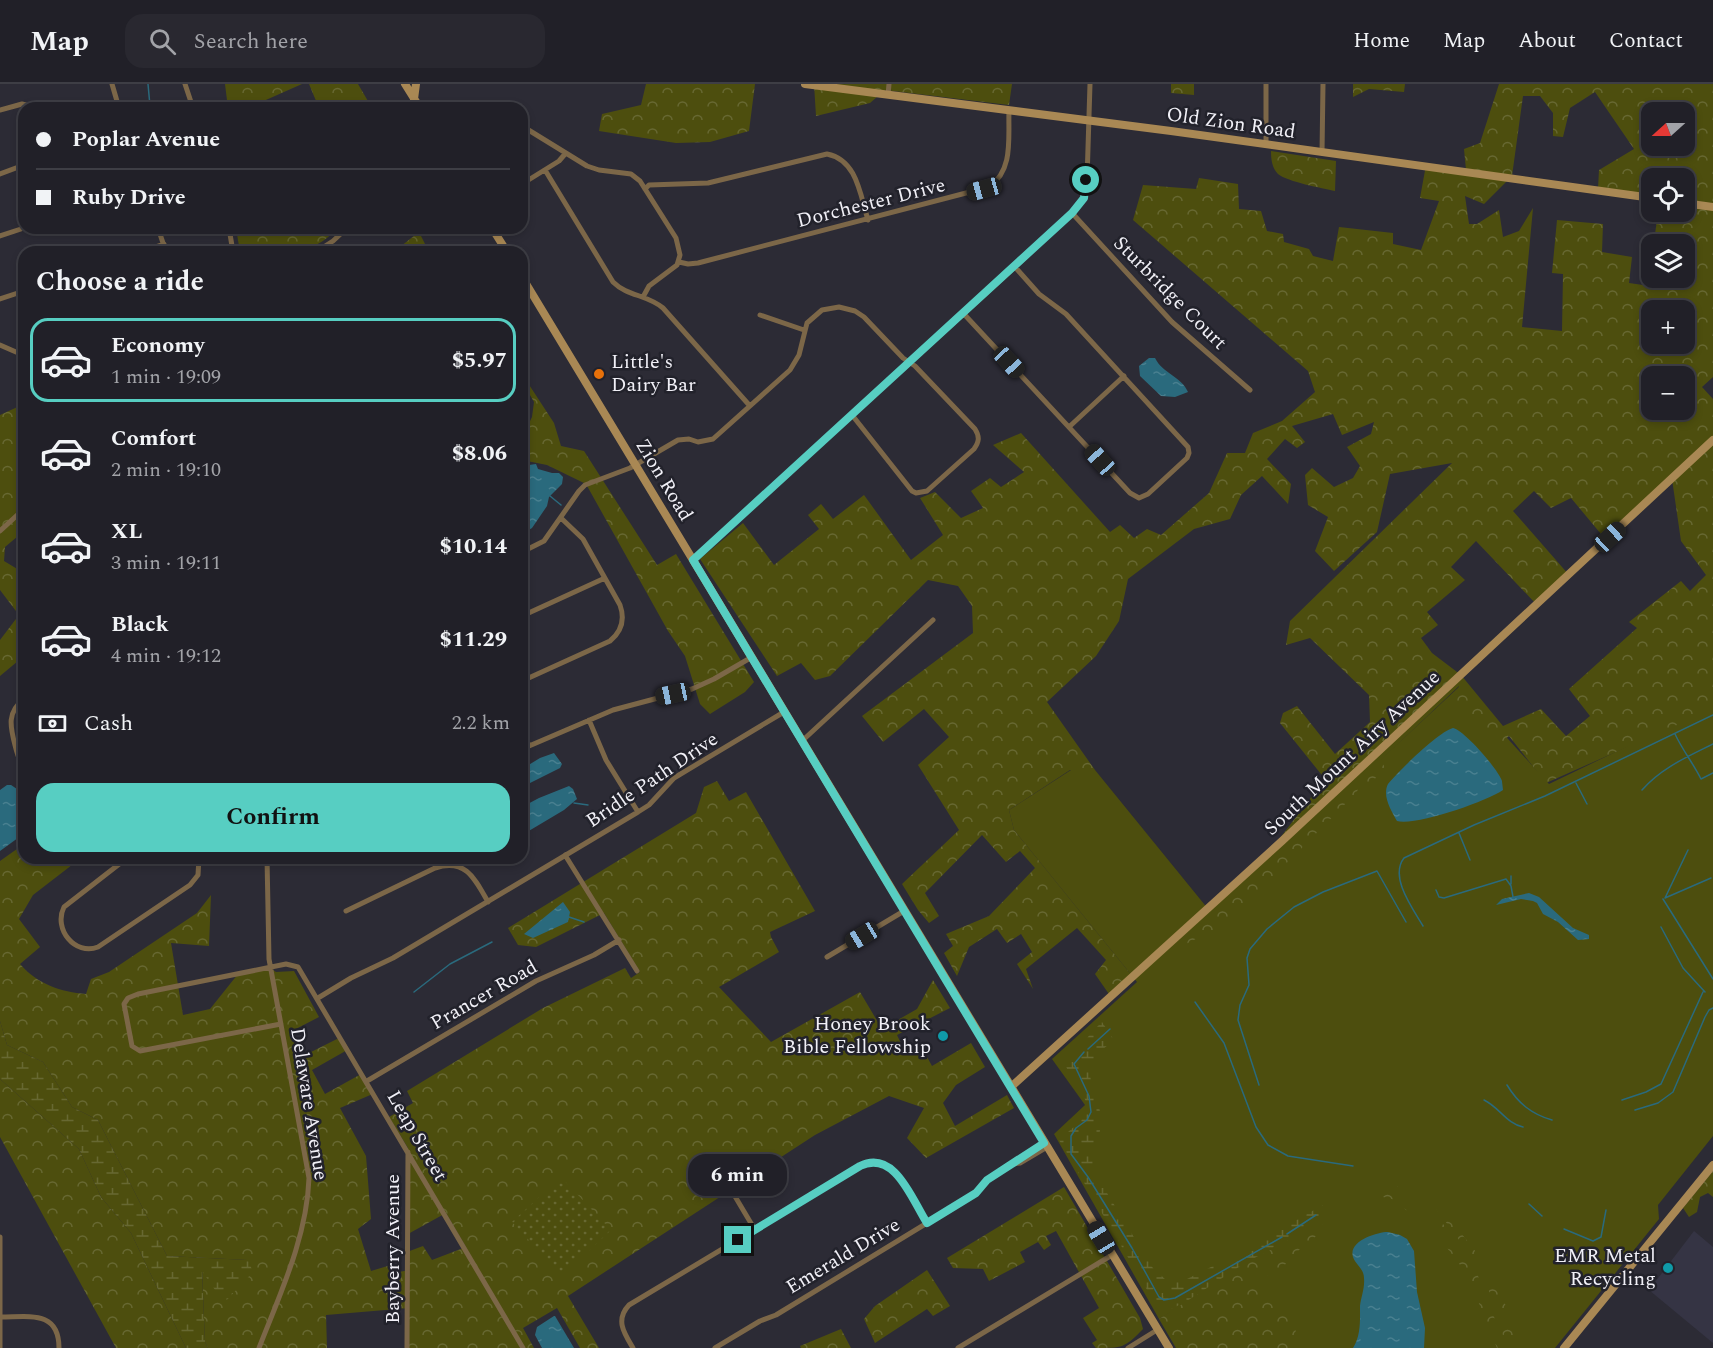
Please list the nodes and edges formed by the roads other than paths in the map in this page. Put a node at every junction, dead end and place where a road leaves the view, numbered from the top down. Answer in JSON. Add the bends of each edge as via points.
{"nodes":[{"id":1,"x":112,"y":84,"type":"edge"},
{"id":2,"x":185,"y":84,"type":"edge"},
{"id":3,"x":405,"y":84,"type":"edge"},
{"id":4,"x":416,"y":84,"type":"edge"},
{"id":5,"x":805,"y":84,"type":"edge"},
{"id":6,"x":890,"y":84,"type":"edge"},
{"id":7,"x":1090,"y":84,"type":"edge"},
{"id":8,"x":1266,"y":84,"type":"edge"},
{"id":9,"x":1323,"y":84,"type":"edge"},
{"id":10,"x":888,"y":95,"type":"junction"},
{"id":11,"x":414,"y":99,"type":"junction"},
{"id":12,"x":117,"y":102,"type":"edge"},
{"id":13,"x":191,"y":102,"type":"edge"},
{"id":14,"x":414,"y":102,"type":"edge"},
{"id":15,"x":416,"y":102,"type":"edge"},
{"id":16,"x":18,"y":105,"type":"edge"},
{"id":17,"x":0,"y":110,"type":"edge"},
{"id":18,"x":1009,"y":110,"type":"junction"},
{"id":19,"x":1088,"y":121,"type":"junction"},
{"id":20,"x":528,"y":130,"type":"edge"},
{"id":21,"x":1266,"y":145,"type":"junction"},
{"id":22,"x":1322,"y":153,"type":"junction"},
{"id":23,"x":565,"y":154,"type":"junction"},
{"id":24,"x":18,"y":167,"type":"edge"},
{"id":25,"x":545,"y":170,"type":"junction"},
{"id":26,"x":0,"y":174,"type":"edge"},
{"id":27,"x":528,"y":180,"type":"edge"},
{"id":28,"x":645,"y":189,"type":"junction"},
{"id":29,"x":1641,"y":196,"type":"edge"},
{"id":30,"x":1695,"y":205,"type":"edge"},
{"id":31,"x":1713,"y":207,"type":"edge"},
{"id":32,"x":1072,"y":213,"type":"junction"},
{"id":33,"x":868,"y":220,"type":"junction"},
{"id":34,"x":18,"y":230,"type":"edge"},
{"id":35,"x":160,"y":234,"type":"edge"},
{"id":36,"x":341,"y":234,"type":"edge"},
{"id":37,"x":0,"y":236,"type":"edge"},
{"id":38,"x":164,"y":244,"type":"joint"},
{"id":39,"x":158,"y":246,"type":"edge"},
{"id":40,"x":325,"y":246,"type":"edge"},
{"id":41,"x":679,"y":262,"type":"junction"},
{"id":42,"x":1015,"y":267,"type":"junction"},
{"id":43,"x":528,"y":287,"type":"edge"},
{"id":44,"x":18,"y":293,"type":"edge"},
{"id":45,"x":643,"y":297,"type":"junction"},
{"id":46,"x":0,"y":299,"type":"edge"},
{"id":47,"x":963,"y":313,"type":"junction"},
{"id":48,"x":760,"y":315,"type":"dead end"},
{"id":49,"x":804,"y":330,"type":"junction"},
{"id":50,"x":0,"y":345,"type":"edge"},
{"id":51,"x":18,"y":352,"type":"edge"},
{"id":52,"x":909,"y":362,"type":"junction"},
{"id":53,"x":1124,"y":376,"type":"junction"},
{"id":54,"x":1250,"y":390,"type":"dead end"},
{"id":55,"x":750,"y":406,"type":"junction"},
{"id":56,"x":852,"y":415,"type":"junction"},
{"id":57,"x":1069,"y":428,"type":"junction"},
{"id":58,"x":1713,"y":440,"type":"edge"},
{"id":59,"x":635,"y":465,"type":"junction"},
{"id":60,"x":18,"y":514,"type":"edge"},
{"id":61,"x":561,"y":518,"type":"junction"},
{"id":62,"x":0,"y":531,"type":"edge"},
{"id":63,"x":528,"y":549,"type":"edge"},
{"id":64,"x":693,"y":560,"type":"junction"},
{"id":65,"x":605,"y":578,"type":"junction"},
{"id":66,"x":528,"y":613,"type":"edge"},
{"id":67,"x":933,"y":620,"type":"dead end"},
{"id":68,"x":752,"y":657,"type":"junction"},
{"id":69,"x":528,"y":678,"type":"edge"},
{"id":70,"x":18,"y":705,"type":"edge"},
{"id":71,"x":784,"y":712,"type":"junction"},
{"id":72,"x":589,"y":720,"type":"junction"},
{"id":73,"x":802,"y":741,"type":"junction"},
{"id":74,"x":529,"y":746,"type":"edge"},
{"id":75,"x":18,"y":756,"type":"edge"},
{"id":76,"x":638,"y":812,"type":"junction"},
{"id":77,"x":565,"y":855,"type":"junction"},
{"id":78,"x":119,"y":864,"type":"edge"},
{"id":79,"x":199,"y":864,"type":"edge"},
{"id":80,"x":267,"y":864,"type":"edge"},
{"id":81,"x":488,"y":902,"type":"junction"},
{"id":82,"x":346,"y":911,"type":"dead end"},
{"id":83,"x":904,"y":911,"type":"junction"},
{"id":84,"x":619,"y":940,"type":"junction"},
{"id":85,"x":826,"y":957,"type":"dead end"},
{"id":86,"x":270,"y":968,"type":"junction"},
{"id":87,"x":637,"y":971,"type":"dead end"},
{"id":88,"x":318,"y":998,"type":"junction"},
{"id":89,"x":281,"y":1024,"type":"junction"},
{"id":90,"x":367,"y":1082,"type":"junction"},
{"id":91,"x":1011,"y":1088,"type":"junction"},
{"id":92,"x":1046,"y":1145,"type":"junction"},
{"id":93,"x":408,"y":1151,"type":"junction"},
{"id":94,"x":1713,"y":1166,"type":"edge"},
{"id":95,"x":733,"y":1192,"type":"dead end"},
{"id":96,"x":927,"y":1223,"type":"junction"},
{"id":97,"x":755,"y":1230,"type":"junction"},
{"id":98,"x":0,"y":1237,"type":"edge"},
{"id":99,"x":1112,"y":1255,"type":"junction"},
{"id":100,"x":1,"y":1317,"type":"edge"},
{"id":101,"x":1157,"y":1330,"type":"junction"},
{"id":102,"x":0,"y":1348,"type":"edge"},
{"id":103,"x":59,"y":1348,"type":"edge"},
{"id":104,"x":259,"y":1348,"type":"edge"},
{"id":105,"x":407,"y":1348,"type":"edge"},
{"id":106,"x":523,"y":1348,"type":"edge"},
{"id":107,"x":633,"y":1348,"type":"edge"},
{"id":108,"x":715,"y":1348,"type":"edge"},
{"id":109,"x":958,"y":1348,"type":"edge"},
{"id":110,"x":1128,"y":1348,"type":"edge"},
{"id":111,"x":1169,"y":1348,"type":"edge"},
{"id":112,"x":1564,"y":1348,"type":"edge"}],
"edges":[{"from":1,"to":12,"type":"street"},
{"from":2,"to":13,"type":"street"},
{"from":3,"to":11,"type":"street"},
{"from":4,"to":11,"type":"street"},
{"from":5,"to":10,"type":"street","name":"Old Zion Road"},
{"from":6,"to":10,"type":"street"},
{"from":7,"to":19,"type":"street"},
{"from":8,"to":21,"type":"street"},
{"from":9,"to":22,"type":"street"},
{"from":10,"to":18,"type":"street","name":"Old Zion Road"},
{"from":11,"to":14,"type":"street"},
{"from":11,"to":15,"type":"street"},
{"from":16,"to":17,"type":"street"},
{"from":18,"to":19,"type":"street","name":"Old Zion Road"},
{"from":18,"to":33,"type":"street","name":"Dorchester Drive","via":[[1007,161],[994,184]]},
{"from":19,"to":21,"type":"street","name":"Old Zion Road"},
{"from":19,"to":32,"type":"street","via":[[1086,190]]},
{"from":20,"to":23,"type":"street"},
{"from":21,"to":22,"type":"street","name":"Old Zion Road"},
{"from":22,"to":29,"type":"street","name":"Old Zion Road"},
{"from":23,"to":25,"type":"street"},
{"from":23,"to":28,"type":"street","via":[[591,168],[633,176]]},
{"from":24,"to":26,"type":"street"},
{"from":25,"to":27,"type":"street"},
{"from":25,"to":45,"type":"street","via":[[613,282]]},
{"from":28,"to":33,"type":"street","via":[[649,185],[721,181],[827,153],[849,167]]},
{"from":28,"to":41,"type":"street","via":[[679,244]]},
{"from":30,"to":31,"type":"street"},
{"from":32,"to":42,"type":"street"},
{"from":32,"to":54,"type":"street","name":"Sturbridge Court","via":[[1172,322]]},
{"from":33,"to":41,"type":"street","name":"Dorchester Drive","via":[[698,263]]},
{"from":34,"to":37,"type":"street"},
{"from":35,"to":38,"type":"street"},
{"from":36,"to":40,"type":"street"},
{"from":38,"to":39,"type":"street"},
{"from":41,"to":45,"type":"street","via":[[649,286]]},
{"from":42,"to":47,"type":"street"},
{"from":42,"to":53,"type":"street"},
{"from":43,"to":59,"type":"street","name":"Zion Road"},
{"from":44,"to":46,"type":"street"},
{"from":45,"to":55,"type":"street","via":[[666,310]]},
{"from":47,"to":52,"type":"street"},
{"from":47,"to":57,"type":"street"},
{"from":48,"to":49,"type":"street"},
{"from":49,"to":52,"type":"street","via":[[822,310],[850,309],[864,317]]},
{"from":49,"to":55,"type":"street","via":[[794,365]]},
{"from":50,"to":51,"type":"street"},
{"from":52,"to":56,"type":"street"},
{"from":52,"to":56,"type":"street","via":[[975,429],[979,439],[974,449],[927,491],[916,493]]},
{"from":53,"to":57,"type":"street"},
{"from":53,"to":57,"type":"street","via":[[1186,444],[1189,453],[1184,461],[1148,494],[1136,497]]},
{"from":55,"to":59,"type":"street","via":[[708,441],[678,440]]},
{"from":56,"to":64,"type":"street"},
{"from":58,"to":91,"type":"street","name":"South Mount Airy Avenue"},
{"from":59,"to":61,"type":"street","via":[[583,487]]},
{"from":59,"to":64,"type":"street","name":"Zion Road"},
{"from":60,"to":62,"type":"street"},
{"from":61,"to":63,"type":"street","via":[[544,541]]},
{"from":61,"to":65,"type":"street","via":[[583,539]]},
{"from":64,"to":68,"type":"street","name":"Zion Road"},
{"from":65,"to":66,"type":"street"},
{"from":65,"to":69,"type":"street","via":[[622,610],[622,623],[615,636]]},
{"from":67,"to":73,"type":"street"},
{"from":68,"to":71,"type":"street","name":"Zion Road"},
{"from":68,"to":72,"type":"street","via":[[693,688],[626,705]]},
{"from":70,"to":75,"type":"street","via":[[10,723]]},
{"from":71,"to":73,"type":"street","name":"Zion Road"},
{"from":71,"to":76,"type":"street","name":"Bridle Path Drive","via":[[674,778]]},
{"from":72,"to":74,"type":"street"},
{"from":72,"to":76,"type":"street","via":[[606,760]]},
{"from":73,"to":83,"type":"street","name":"Zion Road"},
{"from":76,"to":77,"type":"street","name":"Bridle Path Drive"},
{"from":77,"to":81,"type":"street","name":"Bridle Path Drive"},
{"from":77,"to":84,"type":"street"},
{"from":78,"to":79,"type":"street","via":[[65,905],[60,921],[67,936],[83,949],[100,946],[192,883]]},
{"from":80,"to":86,"type":"street","name":"Delaware Avenue"},
{"from":81,"to":82,"type":"street","via":[[469,873],[446,865]]},
{"from":81,"to":88,"type":"street","name":"Bridle Path Drive"},
{"from":83,"to":85,"type":"street"},
{"from":83,"to":91,"type":"street","name":"Zion Road"},
{"from":84,"to":87,"type":"street"},
{"from":84,"to":90,"type":"street","name":"Prancer Road","via":[[536,981]]},
{"from":86,"to":88,"type":"street","name":"Leap Street","via":[[297,966]]},
{"from":86,"to":89,"type":"street","name":"Delaware Avenue"},
{"from":86,"to":89,"type":"street","via":[[138,994],[126,1000],[124,1007],[134,1048],[140,1051]]},
{"from":88,"to":90,"type":"street","name":"Leap Street"},
{"from":89,"to":104,"type":"street","name":"Delaware Avenue","via":[[308,1169],[308,1190],[298,1241]]},
{"from":90,"to":93,"type":"street","name":"Leap Street"},
{"from":91,"to":92,"type":"street","name":"Zion Road"},
{"from":92,"to":96,"type":"street","name":"Emerald Drive","via":[[1018,1159],[987,1180],[976,1193]]},
{"from":92,"to":99,"type":"street","name":"Zion Road"},
{"from":93,"to":105,"type":"street","name":"Bayberry Avenue"},
{"from":93,"to":106,"type":"street","name":"Leap Street"},
{"from":94,"to":112,"type":"street"},
{"from":95,"to":97,"type":"street"},
{"from":96,"to":97,"type":"street","via":[[894,1171],[872,1162]]},
{"from":96,"to":108,"type":"street","name":"Emerald Drive"},
{"from":97,"to":107,"type":"street","via":[[627,1306],[621,1323]]},
{"from":98,"to":100,"type":"street"},
{"from":99,"to":101,"type":"street","name":"Zion Road"},
{"from":99,"to":109,"type":"street"},
{"from":100,"to":102,"type":"street"},
{"from":100,"to":103,"type":"street","via":[[46,1320],[58,1333]]},
{"from":101,"to":110,"type":"street"},
{"from":101,"to":111,"type":"street","name":"Zion Road"}]}
